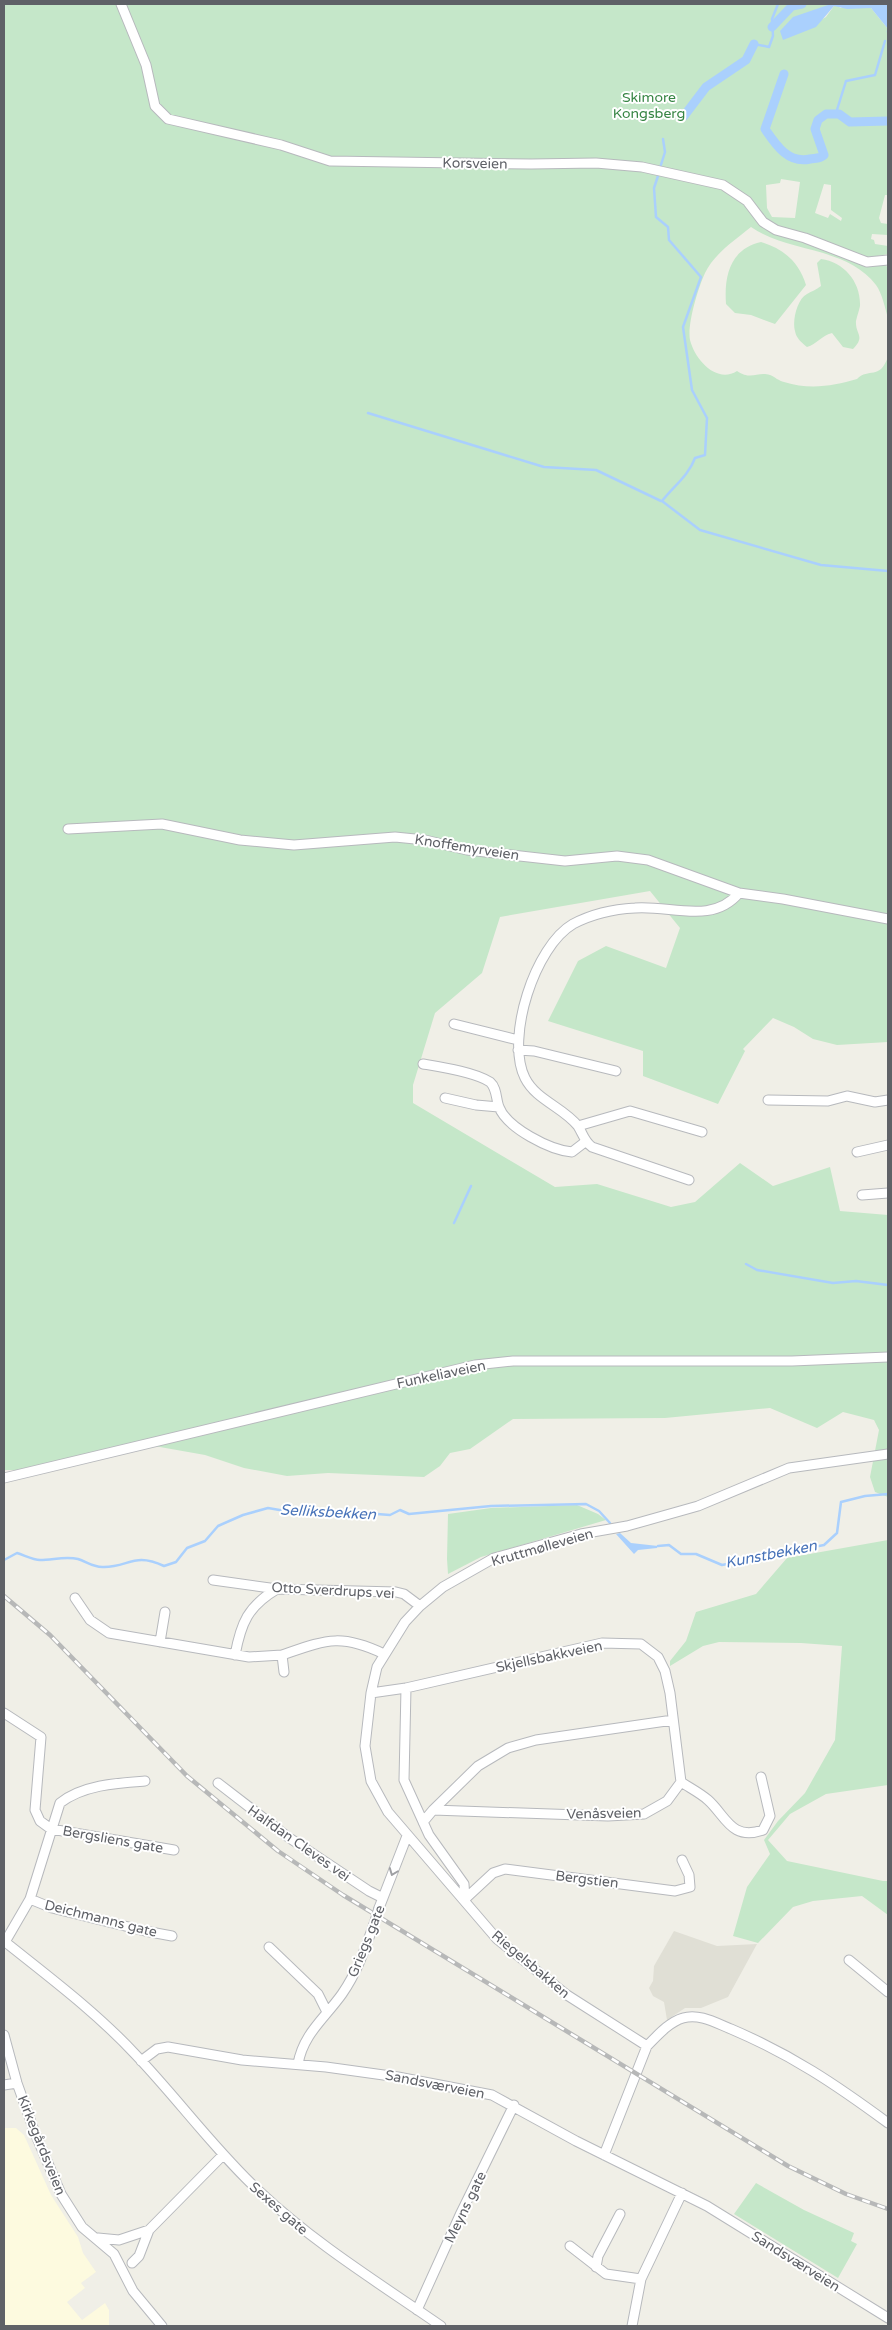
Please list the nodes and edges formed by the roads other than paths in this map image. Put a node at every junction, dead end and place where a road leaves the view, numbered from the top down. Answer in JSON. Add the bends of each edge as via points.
{"nodes":[{"id":1,"x":121,"y":4,"type":"edge"},
{"id":2,"x":888,"y":260,"type":"edge"},
{"id":3,"x":68,"y":830,"type":"dead end"},
{"id":4,"x":739,"y":893,"type":"junction"},
{"id":5,"x":888,"y":920,"type":"edge"},
{"id":6,"x":454,"y":1024,"type":"dead end"},
{"id":7,"x":518,"y":1040,"type":"junction"},
{"id":8,"x":518,"y":1050,"type":"junction"},
{"id":9,"x":423,"y":1064,"type":"dead end"},
{"id":10,"x":616,"y":1071,"type":"dead end"},
{"id":11,"x":445,"y":1098,"type":"dead end"},
{"id":12,"x":768,"y":1100,"type":"dead end"},
{"id":13,"x":888,"y":1100,"type":"edge"},
{"id":14,"x":499,"y":1107,"type":"junction"},
{"id":15,"x":578,"y":1126,"type":"junction"},
{"id":16,"x":702,"y":1132,"type":"dead end"},
{"id":17,"x":585,"y":1142,"type":"junction"},
{"id":18,"x":888,"y":1145,"type":"edge"},
{"id":19,"x":857,"y":1152,"type":"dead end"},
{"id":20,"x":689,"y":1180,"type":"dead end"},
{"id":21,"x":888,"y":1194,"type":"edge"},
{"id":22,"x":862,"y":1195,"type":"dead end"},
{"id":23,"x":888,"y":1357,"type":"edge"},
{"id":24,"x":888,"y":1454,"type":"edge"},
{"id":25,"x":4,"y":1478,"type":"edge"},
{"id":26,"x":213,"y":1580,"type":"dead end"},
{"id":27,"x":277,"y":1589,"type":"junction"},
{"id":28,"x":75,"y":1598,"type":"dead end"},
{"id":29,"x":420,"y":1606,"type":"junction"},
{"id":30,"x":165,"y":1612,"type":"dead end"},
{"id":31,"x":160,"y":1642,"type":"junction"},
{"id":32,"x":384,"y":1654,"type":"junction"},
{"id":33,"x":235,"y":1655,"type":"junction"},
{"id":34,"x":282,"y":1655,"type":"junction"},
{"id":35,"x":284,"y":1672,"type":"dead end"},
{"id":36,"x":406,"y":1688,"type":"junction"},
{"id":37,"x":371,"y":1693,"type":"junction"},
{"id":38,"x":4,"y":1713,"type":"edge"},
{"id":39,"x":673,"y":1720,"type":"junction"},
{"id":40,"x":761,"y":1777,"type":"dead end"},
{"id":41,"x":145,"y":1781,"type":"dead end"},
{"id":42,"x":681,"y":1782,"type":"junction"},
{"id":43,"x":218,"y":1783,"type":"dead end"},
{"id":44,"x":433,"y":1810,"type":"junction"},
{"id":45,"x":423,"y":1822,"type":"junction"},
{"id":46,"x":51,"y":1829,"type":"junction"},
{"id":47,"x":407,"y":1836,"type":"junction"},
{"id":48,"x":174,"y":1850,"type":"dead end"},
{"id":49,"x":682,"y":1860,"type":"dead end"},
{"id":50,"x":383,"y":1898,"type":"junction"},
{"id":51,"x":30,"y":1899,"type":"junction"},
{"id":52,"x":465,"y":1899,"type":"junction"},
{"id":53,"x":172,"y":1936,"type":"dead end"},
{"id":54,"x":4,"y":1942,"type":"edge"},
{"id":55,"x":269,"y":1947,"type":"dead end"},
{"id":56,"x":849,"y":1960,"type":"dead end"},
{"id":57,"x":888,"y":1992,"type":"edge"},
{"id":58,"x":327,"y":2012,"type":"junction"},
{"id":59,"x":4,"y":2035,"type":"edge"},
{"id":60,"x":648,"y":2046,"type":"junction"},
{"id":61,"x":142,"y":2061,"type":"junction"},
{"id":62,"x":298,"y":2064,"type":"junction"},
{"id":63,"x":17,"y":2083,"type":"junction"},
{"id":64,"x":4,"y":2084,"type":"edge"},
{"id":65,"x":514,"y":2105,"type":"junction"},
{"id":66,"x":888,"y":2123,"type":"edge"},
{"id":67,"x":223,"y":2155,"type":"junction"},
{"id":68,"x":604,"y":2155,"type":"junction"},
{"id":69,"x":682,"y":2193,"type":"junction"},
{"id":70,"x":620,"y":2214,"type":"dead end"},
{"id":71,"x":149,"y":2230,"type":"junction"},
{"id":72,"x":98,"y":2238,"type":"junction"},
{"id":73,"x":129,"y":2238,"type":"junction"},
{"id":74,"x":120,"y":2240,"type":"junction"},
{"id":75,"x":570,"y":2246,"type":"dead end"},
{"id":76,"x":140,"y":2250,"type":"junction"},
{"id":77,"x":116,"y":2258,"type":"junction"},
{"id":78,"x":132,"y":2263,"type":"junction"},
{"id":79,"x":596,"y":2266,"type":"junction"},
{"id":80,"x":641,"y":2279,"type":"junction"},
{"id":81,"x":128,"y":2285,"type":"junction"},
{"id":82,"x":417,"y":2310,"type":"junction"},
{"id":83,"x":888,"y":2318,"type":"edge"},
{"id":84,"x":162,"y":2326,"type":"edge"},
{"id":85,"x":441,"y":2326,"type":"edge"},
{"id":86,"x":632,"y":2326,"type":"edge"}],
"edges":[{"from":1,"to":2,"type":"street","name":"Korsveien","via":[[146,65],[155,106],[168,119],[281,145],[330,161],[596,163],[642,168],[723,185],[747,201],[763,222],[776,230],[867,262]]},
{"from":3,"to":4,"type":"street","name":"Knoffemyrveien","via":[[162,824],[240,840],[294,845],[395,837],[467,850],[565,861],[617,856],[648,860]]},
{"from":4,"to":5,"type":"street","name":"Knoffemyrveien"},
{"from":4,"to":7,"type":"street","via":[[731,903],[713,910],[684,912],[636,908],[599,913],[572,925],[548,948],[528,990]]},
{"from":6,"to":7,"type":"street"},
{"from":7,"to":8,"type":"street"},
{"from":8,"to":10,"type":"street"},
{"from":8,"to":15,"type":"street","via":[[525,1078],[534,1091]]},
{"from":9,"to":14,"type":"street","via":[[490,1082]]},
{"from":11,"to":14,"type":"street"},
{"from":12,"to":13,"type":"street","via":[[828,1101],[847,1096],[875,1102]]},
{"from":14,"to":17,"type":"street","via":[[513,1124],[551,1146],[572,1152]]},
{"from":15,"to":16,"type":"street","via":[[630,1111]]},
{"from":15,"to":17,"type":"street"},
{"from":17,"to":20,"type":"street"},
{"from":18,"to":19,"type":"street"},
{"from":21,"to":22,"type":"street"},
{"from":23,"to":25,"type":"street","name":"Funkeliaveien","via":[[792,1362],[513,1361],[475,1365]]},
{"from":24,"to":29,"type":"street","name":"Kruttmølleveien","via":[[789,1468],[698,1506],[494,1558],[443,1587]]},
{"from":26,"to":27,"type":"street","name":"Otto Sverdrups vei"},
{"from":27,"to":29,"type":"street","name":"Otto Sverdrups vei","via":[[396,1592]]},
{"from":27,"to":33,"type":"street","via":[[260,1599],[250,1612],[239,1633]]},
{"from":28,"to":31,"type":"street","via":[[90,1620],[104,1631]]},
{"from":29,"to":32,"type":"street","name":"Kruttmølleveien"},
{"from":30,"to":31,"type":"street"},
{"from":31,"to":33,"type":"street"},
{"from":32,"to":34,"type":"street","via":[[363,1644],[340,1639],[323,1641]]},
{"from":32,"to":37,"type":"street","name":"Kruttmølleveien","via":[[377,1667]]},
{"from":33,"to":34,"type":"street"},
{"from":34,"to":35,"type":"street"},
{"from":36,"to":37,"type":"street","name":"Skjellsbakkveien"},
{"from":36,"to":39,"type":"street","name":"Skjellsbakkveien","via":[[602,1643],[641,1644],[658,1657],[665,1671]]},
{"from":36,"to":45,"type":"street","name":"Riegelsbakken","via":[[404,1780]]},
{"from":37,"to":47,"type":"street","name":"Kruttmølleveien","via":[[365,1746],[367,1766],[378,1796]]},
{"from":38,"to":46,"type":"street","name":"Bergsliens gate","via":[[41,1736],[35,1810],[40,1821]]},
{"from":39,"to":42,"type":"street","name":"Skjellsbakkveien"},
{"from":39,"to":44,"type":"street","via":[[536,1740],[508,1748],[478,1766]]},
{"from":40,"to":42,"type":"street","via":[[770,1816],[763,1830],[756,1832],[744,1832],[727,1825],[708,1800]]},
{"from":41,"to":46,"type":"street","name":"Bergsliens gate","via":[[121,1782],[72,1794],[60,1803]]},
{"from":42,"to":44,"type":"street","name":"Venåsveien","via":[[668,1801],[644,1814],[608,1816]]},
{"from":43,"to":50,"type":"street","name":"Halfdan Cleves vei","via":[[288,1837]]},
{"from":44,"to":45,"type":"street"},
{"from":45,"to":52,"type":"street","name":"Riegelsbakken","via":[[434,1844],[464,1884]]},
{"from":46,"to":48,"type":"street","name":"Bergsliens gate"},
{"from":46,"to":51,"type":"street","name":"Bergsliens gate"},
{"from":47,"to":50,"type":"street","name":"Griegs gate","one_way":true},
{"from":47,"to":52,"type":"street","name":"Kruttmølleveien"},
{"from":49,"to":52,"type":"street","name":"Bergstien","via":[[690,1887],[675,1891],[505,1869],[493,1873]]},
{"from":50,"to":58,"type":"street","name":"Griegs gate","bridge":true,"via":[[350,1981]]},
{"from":51,"to":53,"type":"street","name":"Deichmanns gate","via":[[52,1908]]},
{"from":51,"to":54,"type":"street","name":"Bergsliens gate"},
{"from":52,"to":60,"type":"street","name":"Riegelsbakken","via":[[498,1939],[567,1995]]},
{"from":54,"to":61,"type":"street","via":[[72,1995]]},
{"from":55,"to":58,"type":"street","via":[[318,1994]]},
{"from":56,"to":57,"type":"street"},
{"from":58,"to":62,"type":"street","name":"Griegs gate","via":[[306,2037]]},
{"from":59,"to":63,"type":"street"},
{"from":60,"to":66,"type":"street","via":[[673,2022],[696,2017],[710,2020],[806,2066]]},
{"from":60,"to":68,"type":"street"},
{"from":61,"to":62,"type":"street","name":"Sandsværveien","via":[[153,2051],[164,2047],[251,2061]]},
{"from":61,"to":67,"type":"street","name":"Sexes gate"},
{"from":62,"to":65,"type":"street","name":"Sandsværveien","via":[[462,2088],[492,2095]]},
{"from":63,"to":64,"type":"street","name":"Kirkegårdsveien"},
{"from":63,"to":72,"type":"street","name":"Kirkegårdsveien","via":[[61,2194],[82,2226]]},
{"from":65,"to":68,"type":"street","name":"Sandsværveien"},
{"from":65,"to":82,"type":"street","name":"Meyns gate"},
{"from":67,"to":71,"type":"street"},
{"from":67,"to":82,"type":"street","name":"Sexes gate","via":[[308,2233]]},
{"from":68,"to":69,"type":"street","name":"Sandsværveien"},
{"from":69,"to":80,"type":"street"},
{"from":69,"to":83,"type":"street","name":"Sandsværveien"},
{"from":70,"to":79,"type":"street"},
{"from":71,"to":73,"type":"street"},
{"from":71,"to":76,"type":"street"},
{"from":72,"to":74,"type":"street"},
{"from":72,"to":77,"type":"street","name":"Kirkegårdsveien"},
{"from":73,"to":74,"type":"street"},
{"from":73,"to":76,"type":"street"},
{"from":74,"to":77,"type":"street","via":[[114,2246]]},
{"from":75,"to":79,"type":"street"},
{"from":76,"to":78,"type":"street"},
{"from":77,"to":78,"type":"street","via":[[125,2264]]},
{"from":77,"to":81,"type":"street","name":"Kirkegårdsveien"},
{"from":78,"to":81,"type":"street"},
{"from":79,"to":80,"type":"street","via":[[606,2274]]},
{"from":80,"to":86,"type":"street"},
{"from":81,"to":84,"type":"street","name":"Kirkegårdsveien"},
{"from":82,"to":85,"type":"street","name":"Sexes gate"}]}
